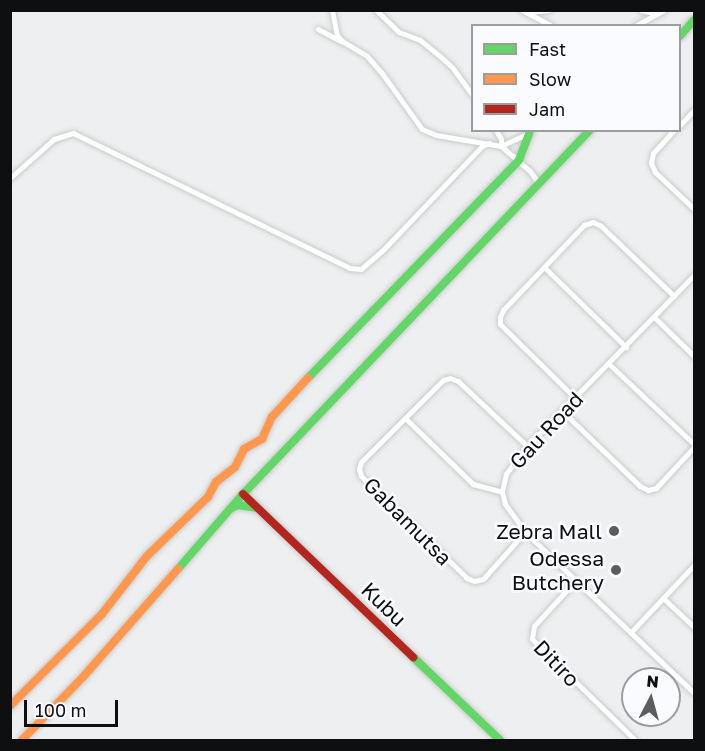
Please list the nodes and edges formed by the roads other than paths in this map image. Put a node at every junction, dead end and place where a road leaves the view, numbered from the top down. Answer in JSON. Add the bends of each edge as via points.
{"nodes":[{"id":1,"x":332,"y":10,"type":"edge"},
{"id":2,"x":376,"y":10,"type":"edge"},
{"id":3,"x":549,"y":10,"type":"edge"},
{"id":4,"x":641,"y":10,"type":"edge"},
{"id":5,"x":524,"y":11,"type":"edge"},
{"id":6,"x":661,"y":12,"type":"edge"},
{"id":7,"x":694,"y":20,"type":"edge"},
{"id":8,"x":548,"y":24,"type":"edge"},
{"id":9,"x":639,"y":24,"type":"edge"},
{"id":10,"x":318,"y":29,"type":"dead end"},
{"id":11,"x":681,"y":35,"type":"edge"},
{"id":12,"x":342,"y":41,"type":"junction"},
{"id":13,"x":471,"y":94,"type":"edge"},
{"id":14,"x":694,"y":111,"type":"edge"},
{"id":15,"x":681,"y":124,"type":"edge"},
{"id":16,"x":497,"y":132,"type":"edge"},
{"id":17,"x":529,"y":132,"type":"edge"},
{"id":18,"x":531,"y":132,"type":"edge"},
{"id":19,"x":588,"y":132,"type":"edge"},
{"id":20,"x":672,"y":132,"type":"edge"},
{"id":21,"x":489,"y":143,"type":"junction"},
{"id":22,"x":501,"y":146,"type":"junction"},
{"id":23,"x":519,"y":160,"type":"junction"},
{"id":24,"x":10,"y":178,"type":"edge"},
{"id":25,"x":539,"y":184,"type":"junction"},
{"id":26,"x":694,"y":209,"type":"edge"},
{"id":27,"x":544,"y":267,"type":"junction"},
{"id":28,"x":694,"y":275,"type":"edge"},
{"id":29,"x":674,"y":296,"type":"junction"},
{"id":30,"x":654,"y":317,"type":"junction"},
{"id":31,"x":626,"y":347,"type":"junction"},
{"id":32,"x":694,"y":356,"type":"edge"},
{"id":33,"x":609,"y":364,"type":"junction"},
{"id":34,"x":575,"y":398,"type":"junction"},
{"id":35,"x":562,"y":411,"type":"junction"},
{"id":36,"x":405,"y":418,"type":"junction"},
{"id":37,"x":527,"y":446,"type":"junction"},
{"id":38,"x":694,"y":446,"type":"edge"},
{"id":39,"x":502,"y":492,"type":"junction"},
{"id":40,"x":243,"y":494,"type":"junction"},
{"id":41,"x":228,"y":510,"type":"junction"},
{"id":42,"x":260,"y":510,"type":"junction"},
{"id":43,"x":525,"y":532,"type":"junction"},
{"id":44,"x":694,"y":565,"type":"edge"},
{"id":45,"x":576,"y":580,"type":"junction"},
{"id":46,"x":663,"y":598,"type":"junction"},
{"id":47,"x":694,"y":627,"type":"edge"},
{"id":48,"x":631,"y":632,"type":"junction"},
{"id":49,"x":694,"y":693,"type":"edge"},
{"id":50,"x":10,"y":706,"type":"edge"},
{"id":51,"x":22,"y":741,"type":"edge"},
{"id":52,"x":500,"y":741,"type":"edge"},
{"id":53,"x":635,"y":741,"type":"edge"}],
"edges":[{"from":1,"to":12,"type":"street"},
{"from":2,"to":13,"type":"street","via":[[399,32],[420,39],[440,56]]},
{"from":3,"to":5,"type":"street"},
{"from":4,"to":6,"type":"street"},
{"from":5,"to":8,"type":"street"},
{"from":6,"to":9,"type":"street"},
{"from":7,"to":11,"type":"main road"},
{"from":10,"to":12,"type":"street"},
{"from":12,"to":21,"type":"street","via":[[367,56],[422,129],[436,135]]},
{"from":14,"to":15,"type":"street"},
{"from":16,"to":22,"type":"street"},
{"from":17,"to":22,"type":"street"},
{"from":18,"to":23,"type":"main road"},
{"from":19,"to":25,"type":"main road"},
{"from":20,"to":26,"type":"street","via":[[653,153],[652,167]]},
{"from":21,"to":22,"type":"street"},
{"from":21,"to":24,"type":"street","via":[[476,151],[361,269],[350,268],[73,134],[54,139]]},
{"from":22,"to":23,"type":"street"},
{"from":23,"to":25,"type":"street"},
{"from":23,"to":50,"type":"main road","via":[[272,417],[262,440],[244,449],[235,467],[147,556],[102,614]]},
{"from":25,"to":40,"type":"main road"},
{"from":27,"to":29,"type":"street","via":[[584,225],[593,222]]},
{"from":27,"to":31,"type":"street"},
{"from":27,"to":34,"type":"street","via":[[503,310],[500,324]]},
{"from":28,"to":29,"type":"street","name":"Gau Road"},
{"from":29,"to":30,"type":"street","name":"Gau Road"},
{"from":30,"to":31,"type":"street","name":"Gau Road"},
{"from":30,"to":32,"type":"street"},
{"from":31,"to":33,"type":"street","name":"Gau Road"},
{"from":33,"to":34,"type":"street","name":"Gau Road"},
{"from":33,"to":38,"type":"street"},
{"from":34,"to":35,"type":"street","name":"Gau Road"},
{"from":35,"to":37,"type":"street","name":"Gau Road"},
{"from":35,"to":38,"type":"street","via":[[648,490],[657,488]]},
{"from":36,"to":37,"type":"street","name":"Gabamutsa","via":[[443,380],[450,378],[458,381]]},
{"from":36,"to":39,"type":"street","via":[[473,484]]},
{"from":36,"to":43,"type":"street","name":"Gabamutsa","via":[[361,462],[361,476],[466,578],[483,579]]},
{"from":37,"to":39,"type":"street","name":"Gau Road","via":[[506,474]]},
{"from":39,"to":43,"type":"street","name":"Gau Road","via":[[505,504]]},
{"from":40,"to":41,"type":"main road"},
{"from":40,"to":42,"type":"main road","name":"Kubu"},
{"from":41,"to":42,"type":"main road","via":[[238,505]]},
{"from":41,"to":51,"type":"main road"},
{"from":42,"to":52,"type":"main road","name":"Kubu"},
{"from":43,"to":45,"type":"street","name":"Gau Road"},
{"from":44,"to":46,"type":"street"},
{"from":45,"to":48,"type":"street","name":"Gau Road"},
{"from":45,"to":53,"type":"street","name":"Ditiro","via":[[534,626],[532,639]]},
{"from":46,"to":47,"type":"street"},
{"from":46,"to":48,"type":"street"},
{"from":48,"to":49,"type":"street","name":"Gau Road"}]}
